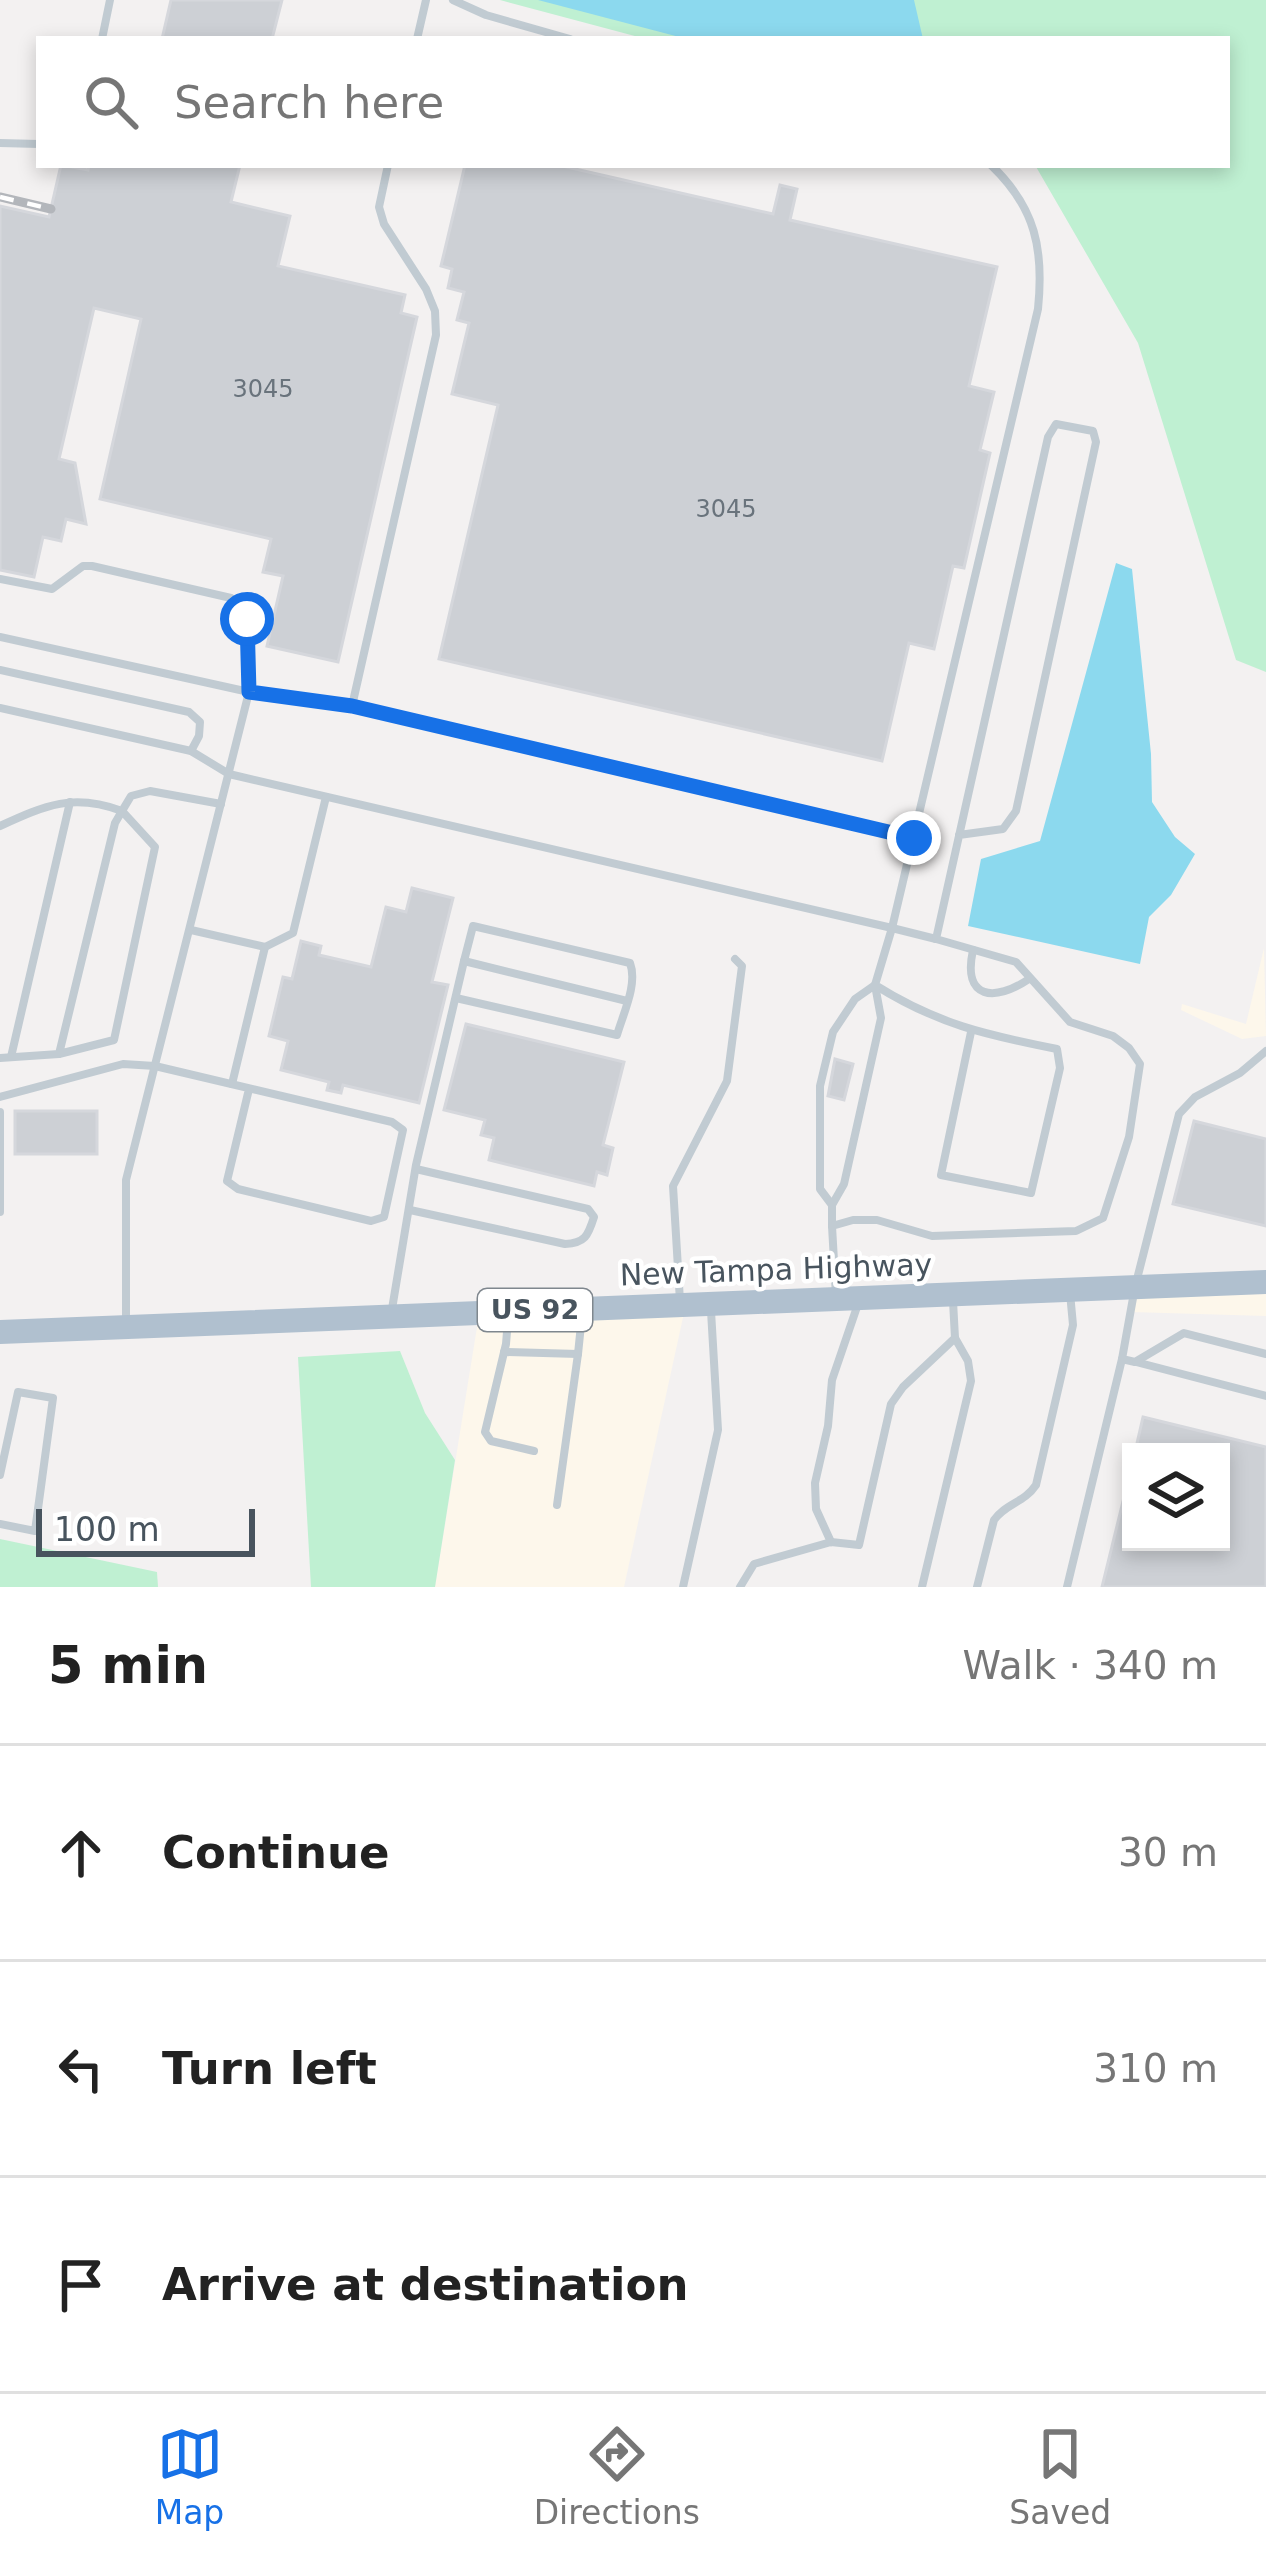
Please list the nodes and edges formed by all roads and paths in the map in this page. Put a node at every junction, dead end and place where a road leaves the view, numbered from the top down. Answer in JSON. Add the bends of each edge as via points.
{"nodes":[{"id":1,"x":110,"y":0,"type":"edge"},
{"id":2,"x":426,"y":0,"type":"edge"},
{"id":3,"x":453,"y":0,"type":"edge"},
{"id":4,"x":103,"y":36,"type":"edge"},
{"id":5,"x":418,"y":36,"type":"edge"},
{"id":6,"x":557,"y":36,"type":"edge"},
{"id":7,"x":0,"y":143,"type":"edge"},
{"id":8,"x":36,"y":144,"type":"edge"},
{"id":9,"x":387,"y":168,"type":"edge"},
{"id":10,"x":993,"y":168,"type":"edge"},
{"id":11,"x":0,"y":579,"type":"edge"},
{"id":12,"x":0,"y":637,"type":"edge"},
{"id":13,"x":0,"y":670,"type":"edge"},
{"id":14,"x":249,"y":692,"type":"junction"},
{"id":15,"x":352,"y":706,"type":"junction"},
{"id":16,"x":0,"y":708,"type":"edge"},
{"id":17,"x":190,"y":751,"type":"junction"},
{"id":18,"x":229,"y":774,"type":"junction"},
{"id":19,"x":326,"y":797,"type":"junction"},
{"id":20,"x":70,"y":802,"type":"junction"},
{"id":21,"x":221,"y":804,"type":"junction"},
{"id":22,"x":122,"y":811,"type":"junction"},
{"id":23,"x":0,"y":826,"type":"edge"},
{"id":24,"x":959,"y":835,"type":"junction"},
{"id":25,"x":914,"y":838,"type":"junction"},
{"id":26,"x":892,"y":928,"type":"junction"},
{"id":27,"x":190,"y":930,"type":"junction"},
{"id":28,"x":936,"y":940,"type":"junction"},
{"id":29,"x":265,"y":947,"type":"junction"},
{"id":30,"x":973,"y":950,"type":"junction"},
{"id":31,"x":735,"y":959,"type":"dead end"},
{"id":32,"x":464,"y":961,"type":"junction"},
{"id":33,"x":1029,"y":979,"type":"junction"},
{"id":34,"x":875,"y":985,"type":"junction"},
{"id":35,"x":456,"y":998,"type":"junction"},
{"id":36,"x":627,"y":1001,"type":"junction"},
{"id":37,"x":971,"y":1032,"type":"junction"},
{"id":38,"x":1266,"y":1052,"type":"edge"},
{"id":39,"x":59,"y":1054,"type":"junction"},
{"id":40,"x":6,"y":1057,"type":"edge"},
{"id":41,"x":155,"y":1066,"type":"junction"},
{"id":42,"x":232,"y":1084,"type":"junction"},
{"id":43,"x":249,"y":1089,"type":"junction"},
{"id":44,"x":0,"y":1097,"type":"edge"},
{"id":45,"x":0,"y":1112,"type":"edge"},
{"id":46,"x":0,"y":1132,"type":"edge"},
{"id":47,"x":1,"y":1169,"type":"edge"},
{"id":48,"x":416,"y":1169,"type":"junction"},
{"id":49,"x":832,"y":1204,"type":"junction"},
{"id":50,"x":410,"y":1210,"type":"junction"},
{"id":51,"x":1,"y":1212,"type":"edge"},
{"id":52,"x":832,"y":1226,"type":"junction"},
{"id":53,"x":1266,"y":1282,"type":"edge"},
{"id":54,"x":1135,"y":1287,"type":"junction"},
{"id":55,"x":1070,"y":1288,"type":"junction"},
{"id":56,"x":952,"y":1293,"type":"junction"},
{"id":57,"x":848,"y":1297,"type":"junction"},
{"id":58,"x":710,"y":1303,"type":"junction"},
{"id":59,"x":680,"y":1304,"type":"junction"},
{"id":60,"x":583,"y":1308,"type":"junction"},
{"id":61,"x":508,"y":1311,"type":"junction"},
{"id":62,"x":391,"y":1316,"type":"junction"},
{"id":63,"x":126,"y":1327,"type":"junction"},
{"id":64,"x":0,"y":1332,"type":"edge"},
{"id":65,"x":955,"y":1338,"type":"junction"},
{"id":66,"x":504,"y":1352,"type":"junction"},
{"id":67,"x":578,"y":1354,"type":"junction"},
{"id":68,"x":1266,"y":1354,"type":"edge"},
{"id":69,"x":1121,"y":1359,"type":"junction"},
{"id":70,"x":1135,"y":1362,"type":"junction"},
{"id":71,"x":1266,"y":1396,"type":"edge"},
{"id":72,"x":534,"y":1451,"type":"dead end"},
{"id":73,"x":0,"y":1475,"type":"edge"},
{"id":74,"x":557,"y":1505,"type":"dead end"},
{"id":75,"x":0,"y":1524,"type":"edge"},
{"id":76,"x":831,"y":1542,"type":"junction"},
{"id":77,"x":683,"y":1587,"type":"edge"},
{"id":78,"x":740,"y":1587,"type":"edge"},
{"id":79,"x":922,"y":1587,"type":"edge"},
{"id":80,"x":977,"y":1587,"type":"edge"},
{"id":81,"x":1067,"y":1587,"type":"edge"}],
"edges":[{"from":1,"to":4,"type":"lane"},
{"from":2,"to":5,"type":"lane"},
{"from":3,"to":6,"type":"lane"},
{"from":7,"to":8,"type":"lane"},
{"from":9,"to":15,"type":"lane","via":[[379,207],[427,289],[436,335]]},
{"from":10,"to":25,"type":"lane","via":[[1037,236],[1038,309]]},
{"from":11,"to":14,"type":"lane","via":[[52,589],[92,566],[231,598],[247,619]]},
{"from":12,"to":14,"type":"lane"},
{"from":13,"to":17,"type":"lane","via":[[189,712],[200,722]]},
{"from":14,"to":15,"type":"lane"},
{"from":14,"to":18,"type":"lane"},
{"from":15,"to":25,"type":"lane"},
{"from":16,"to":17,"type":"lane"},
{"from":17,"to":18,"type":"lane"},
{"from":18,"to":19,"type":"lane"},
{"from":18,"to":21,"type":"lane"},
{"from":19,"to":26,"type":"lane"},
{"from":19,"to":29,"type":"lane","via":[[293,933]]},
{"from":20,"to":22,"type":"lane","via":[[94,800]]},
{"from":20,"to":23,"type":"lane"},
{"from":20,"to":40,"type":"lane"},
{"from":21,"to":22,"type":"lane","via":[[150,791],[131,796]]},
{"from":21,"to":27,"type":"lane"},
{"from":22,"to":39,"type":"lane"},
{"from":22,"to":39,"type":"lane","via":[[155,847],[113,1040]]},
{"from":24,"to":24,"type":"lane","via":[[1048,437],[1056,424],[1093,431],[1016,811],[1003,830]]},
{"from":24,"to":28,"type":"lane"},
{"from":25,"to":26,"type":"lane"},
{"from":26,"to":28,"type":"lane"},
{"from":26,"to":34,"type":"lane"},
{"from":27,"to":29,"type":"lane"},
{"from":27,"to":41,"type":"lane"},
{"from":28,"to":30,"type":"lane"},
{"from":29,"to":42,"type":"lane"},
{"from":30,"to":33,"type":"lane","via":[[1016,962]]},
{"from":30,"to":33,"type":"lane","via":[[969,974],[984,992],[1003,993]]},
{"from":31,"to":59,"type":"lane","via":[[742,966],[727,1081],[674,1186]]},
{"from":32,"to":35,"type":"lane"},
{"from":32,"to":36,"type":"lane"},
{"from":32,"to":36,"type":"lane","via":[[473,926],[630,963]]},
{"from":33,"to":52,"type":"lane","via":[[1070,1022],[1113,1036],[1140,1064],[1129,1137],[1103,1218],[1076,1231],[932,1237],[877,1220]]},
{"from":34,"to":37,"type":"lane"},
{"from":34,"to":49,"type":"lane","via":[[881,1018],[844,1184]]},
{"from":34,"to":49,"type":"lane","via":[[833,1032],[820,1086],[820,1190]]},
{"from":35,"to":36,"type":"lane","via":[[617,1035]]},
{"from":35,"to":48,"type":"lane"},
{"from":37,"to":37,"type":"lane","via":[[1057,1049],[1060,1068],[1031,1193],[941,1175]]},
{"from":38,"to":54,"type":"lane","via":[[1179,1114]]},
{"from":39,"to":40,"type":"lane"},
{"from":41,"to":42,"type":"lane"},
{"from":41,"to":44,"type":"lane","via":[[123,1064]]},
{"from":41,"to":63,"type":"lane","via":[[126,1180]]},
{"from":42,"to":43,"type":"lane"},
{"from":43,"to":43,"type":"lane","via":[[404,1130],[383,1217],[349,1216],[227,1181]]},
{"from":45,"to":46,"type":"lane"},
{"from":46,"to":47,"type":"lane"},
{"from":47,"to":51,"type":"lane"},
{"from":48,"to":50,"type":"lane"},
{"from":48,"to":50,"type":"lane","via":[[589,1209],[594,1217],[588,1237],[565,1244]]},
{"from":49,"to":52,"type":"lane"},
{"from":50,"to":62,"type":"lane"},
{"from":52,"to":57,"type":"lane"},
{"from":53,"to":54,"type":"main road","name":"New Tampa Highway","number":"US 92"},
{"from":54,"to":55,"type":"main road","name":"New Tampa Highway","number":"US 92"},
{"from":54,"to":69,"type":"lane"},
{"from":55,"to":56,"type":"main road","name":"New Tampa Highway","number":"US 92"},
{"from":55,"to":80,"type":"lane","via":[[1073,1325],[1036,1485],[994,1520]]},
{"from":56,"to":57,"type":"main road","name":"New Tampa Highway","number":"US 92"},
{"from":56,"to":65,"type":"lane"},
{"from":57,"to":58,"type":"main road","name":"New Tampa Highway","number":"US 92"},
{"from":57,"to":76,"type":"lane","via":[[815,1483]]},
{"from":58,"to":59,"type":"main road","name":"New Tampa Highway","number":"US 92"},
{"from":58,"to":77,"type":"lane","via":[[718,1430]]},
{"from":59,"to":60,"type":"main road","name":"New Tampa Highway","number":"US 92"},
{"from":60,"to":61,"type":"main road","name":"New Tampa Highway","number":"US 92"},
{"from":60,"to":67,"type":"lane"},
{"from":61,"to":62,"type":"main road","name":"New Tampa Highway","number":"US 92"},
{"from":61,"to":66,"type":"lane"},
{"from":62,"to":63,"type":"main road","name":"New Tampa Highway","number":"US 92"},
{"from":63,"to":64,"type":"main road","name":"New Tampa Highway","number":"US 92"},
{"from":65,"to":76,"type":"lane","via":[[891,1404],[859,1545]]},
{"from":65,"to":79,"type":"lane","via":[[970,1381]]},
{"from":66,"to":67,"type":"lane"},
{"from":66,"to":72,"type":"lane","via":[[485,1432],[491,1441]]},
{"from":67,"to":74,"type":"lane"},
{"from":68,"to":70,"type":"lane","via":[[1184,1333]]},
{"from":69,"to":70,"type":"lane"},
{"from":69,"to":81,"type":"lane"},
{"from":70,"to":71,"type":"lane"},
{"from":73,"to":75,"type":"lane","via":[[18,1393],[53,1398],[35,1531]]},
{"from":76,"to":78,"type":"lane","via":[[754,1564]]}]}
